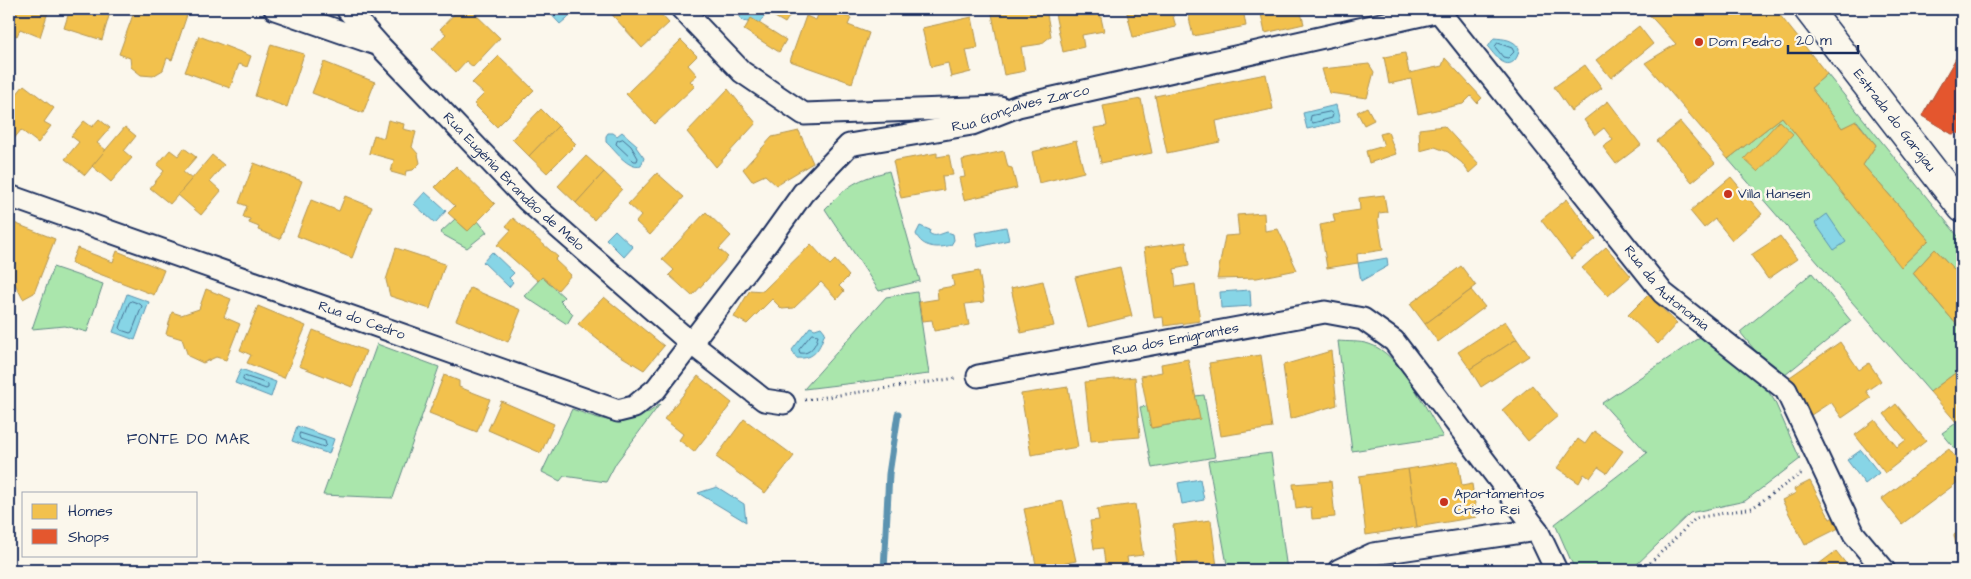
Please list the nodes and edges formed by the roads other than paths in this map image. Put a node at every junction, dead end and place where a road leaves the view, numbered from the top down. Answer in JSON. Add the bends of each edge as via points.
{"nodes":[{"id":1,"x":275,"y":9,"type":"edge"},
{"id":2,"x":347,"y":9,"type":"edge"},
{"id":3,"x":682,"y":9,"type":"edge"},
{"id":4,"x":1808,"y":9,"type":"edge"},
{"id":5,"x":1438,"y":10,"type":"edge"},
{"id":6,"x":379,"y":45,"type":"junction"},
{"id":7,"x":1018,"y":106,"type":"junction"},
{"id":8,"x":9,"y":196,"type":"edge"},
{"id":9,"x":1962,"y":208,"type":"edge"},
{"id":10,"x":692,"y":344,"type":"junction"},
{"id":11,"x":978,"y":376,"type":"road end"},
{"id":12,"x":784,"y":403,"type":"road end"},
{"id":13,"x":1537,"y":530,"type":"junction"},
{"id":14,"x":1339,"y":570,"type":"edge"},
{"id":15,"x":1556,"y":570,"type":"edge"},
{"id":16,"x":1884,"y":570,"type":"edge"}],
"edges":[{"from":1,"to":6,"type":"street"},
{"from":2,"to":6,"type":"street","name":"Rua Eugénia Brandão de Melo"},
{"from":3,"to":7,"type":"street","via":[[742,72],[804,114]]},
{"from":4,"to":9,"type":"street","name":"Estrada do Garajau"},
{"from":5,"to":7,"type":"street","name":"Rua Gonçalves Zarco"},
{"from":5,"to":16,"type":"street","name":"Rua da Autonomia","via":[[1664,293],[1786,390],[1854,534]]},
{"from":6,"to":10,"type":"street","name":"Rua Eugénia Brandão de Melo","via":[[527,200]]},
{"from":7,"to":10,"type":"street","name":"Rua Gonçalves Zarco","via":[[972,124],[849,145],[803,193]]},
{"from":8,"to":10,"type":"street","name":"Rua do Cedro","via":[[618,411],[634,407],[656,389]]},
{"from":10,"to":12,"type":"street","via":[[764,400]]},
{"from":11,"to":13,"type":"street","name":"Rua dos Emigrantes","via":[[1325,312],[1363,319],[1394,341]]},
{"from":13,"to":14,"type":"street","via":[[1373,554]]},
{"from":13,"to":15,"type":"street","name":"Rua dos Emigrantes"}]}
